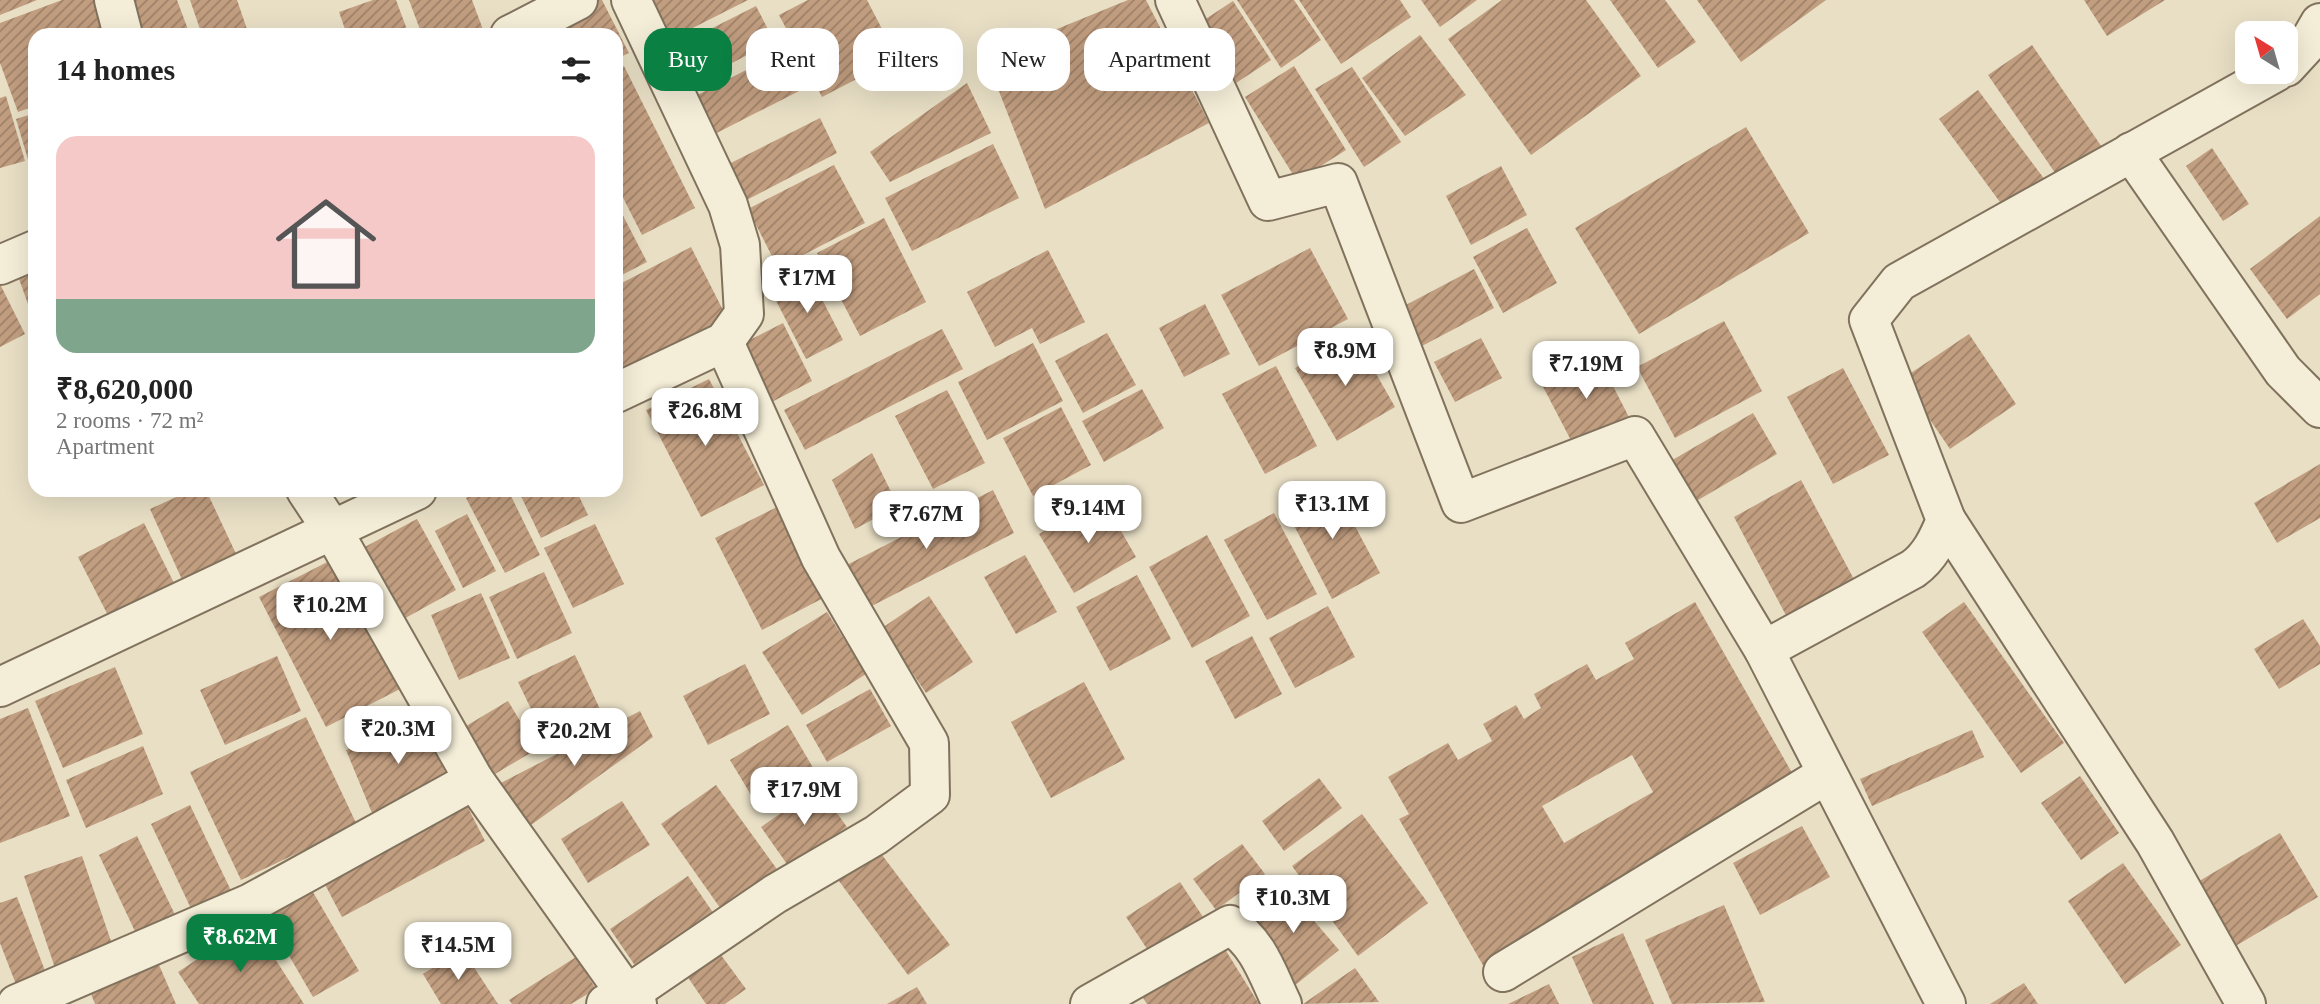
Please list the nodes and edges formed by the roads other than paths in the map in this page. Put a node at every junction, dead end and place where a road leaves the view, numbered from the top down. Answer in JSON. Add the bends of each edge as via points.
{"nodes":[{"id":1,"x":114,"y":0,"type":"edge"},
{"id":2,"x":578,"y":0,"type":"edge"},
{"id":3,"x":631,"y":0,"type":"edge"},
{"id":4,"x":1175,"y":0,"type":"edge"},
{"id":5,"x":2320,"y":23,"type":"edge"},
{"id":6,"x":121,"y":28,"type":"edge"},
{"id":7,"x":524,"y":28,"type":"edge"},
{"id":8,"x":2298,"y":54,"type":"edge"},
{"id":9,"x":2254,"y":84,"type":"edge"},
{"id":10,"x":2131,"y":152,"type":"junction"},
{"id":11,"x":28,"y":253,"type":"edge"},
{"id":12,"x":0,"y":265,"type":"edge"},
{"id":13,"x":724,"y":342,"type":"junction"},
{"id":14,"x":623,"y":390,"type":"edge"},
{"id":15,"x":2320,"y":408,"type":"edge"},
{"id":16,"x":311,"y":497,"type":"edge"},
{"id":17,"x":403,"y":497,"type":"edge"},
{"id":18,"x":1946,"y":520,"type":"junction"},
{"id":19,"x":333,"y":531,"type":"junction"},
{"id":20,"x":1764,"y":650,"type":"junction"},
{"id":21,"x":0,"y":687,"type":"edge"},
{"id":22,"x":1827,"y":774,"type":"junction"},
{"id":23,"x":474,"y":780,"type":"junction"},
{"id":24,"x":1503,"y":972,"type":"dead end"},
{"id":25,"x":623,"y":1001,"type":"edge"},
{"id":26,"x":17,"y":1004,"type":"edge"},
{"id":27,"x":1090,"y":1004,"type":"edge"},
{"id":28,"x":1282,"y":1004,"type":"edge"},
{"id":29,"x":1946,"y":1004,"type":"edge"},
{"id":30,"x":2246,"y":1004,"type":"edge"}],
"edges":[{"from":1,"to":6,"type":"street"},
{"from":2,"to":7,"type":"street"},
{"from":3,"to":13,"type":"street","via":[[728,205],[740,245],[744,314]]},
{"from":4,"to":20,"type":"street","via":[[1268,201],[1338,183],[1461,503],[1635,436]]},
{"from":5,"to":8,"type":"street"},
{"from":9,"to":10,"type":"street"},
{"from":10,"to":15,"type":"street","via":[[2283,372]]},
{"from":10,"to":18,"type":"street","via":[[1899,282],[1869,320]]},
{"from":11,"to":12,"type":"street"},
{"from":13,"to":14,"type":"street"},
{"from":13,"to":25,"type":"street","via":[[821,558],[929,743],[930,795],[876,835],[775,894]]},
{"from":16,"to":19,"type":"street"},
{"from":17,"to":19,"type":"street"},
{"from":18,"to":20,"type":"street","via":[[1923,562]]},
{"from":18,"to":30,"type":"street","via":[[2155,842]]},
{"from":19,"to":21,"type":"street"},
{"from":19,"to":23,"type":"street"},
{"from":20,"to":22,"type":"street"},
{"from":22,"to":24,"type":"street"},
{"from":22,"to":29,"type":"street"},
{"from":23,"to":25,"type":"street"},
{"from":23,"to":26,"type":"street","via":[[251,903]]},
{"from":27,"to":28,"type":"street","via":[[1230,925],[1258,953]]}]}
